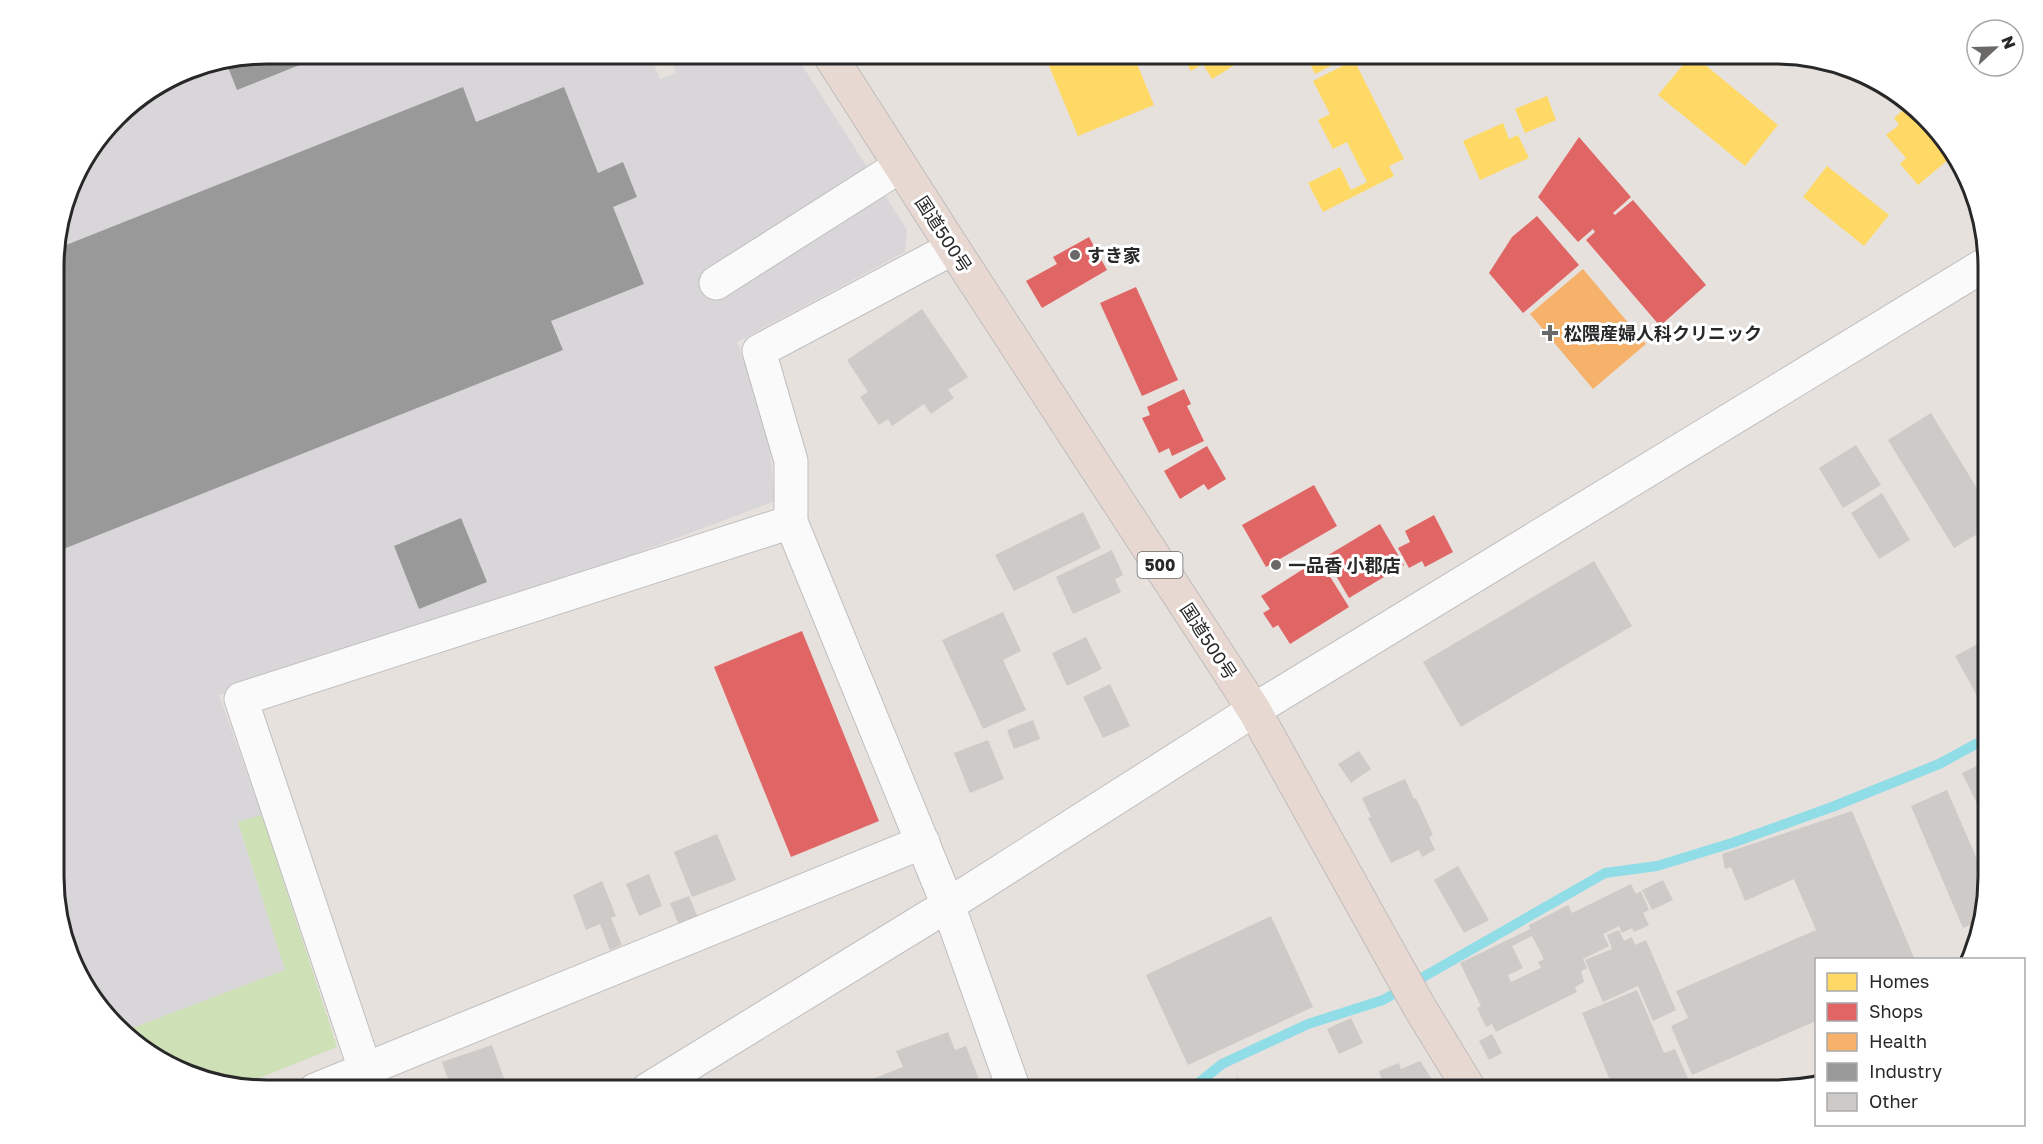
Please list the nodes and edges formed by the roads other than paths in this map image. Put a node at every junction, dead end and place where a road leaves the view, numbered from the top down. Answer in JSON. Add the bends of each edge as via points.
{"nodes":[{"id":1,"x":835,"y":64,"type":"edge"},
{"id":2,"x":900,"y":166,"type":"junction"},
{"id":3,"x":953,"y":248,"type":"junction"},
{"id":4,"x":1978,"y":269,"type":"edge"},
{"id":5,"x":716,"y":283,"type":"dead end"},
{"id":6,"x":791,"y":522,"type":"junction"},
{"id":7,"x":1254,"y":710,"type":"junction"},
{"id":8,"x":923,"y":842,"type":"junction"},
{"id":9,"x":948,"y":905,"type":"junction"},
{"id":10,"x":1463,"y":1079,"type":"edge"},
{"id":11,"x":369,"y":1080,"type":"edge"},
{"id":12,"x":664,"y":1080,"type":"edge"},
{"id":13,"x":1010,"y":1080,"type":"edge"}],
"edges":[{"from":1,"to":2,"type":"highway","name":"国道500号","number":"500"},
{"from":2,"to":3,"type":"highway","name":"国道500号","number":"500"},
{"from":2,"to":5,"type":"street"},
{"from":3,"to":6,"type":"street","via":[[759,351],[791,461]]},
{"from":3,"to":7,"type":"highway","name":"国道500号","number":"500"},
{"from":4,"to":7,"type":"street"},
{"from":6,"to":8,"type":"street"},
{"from":6,"to":11,"type":"street","via":[[241,699]]},
{"from":7,"to":9,"type":"street"},
{"from":7,"to":10,"type":"highway","name":"国道500号","number":"500"},
{"from":8,"to":9,"type":"street"},
{"from":8,"to":11,"type":"street"},
{"from":9,"to":12,"type":"street"},
{"from":9,"to":13,"type":"street"}]}
